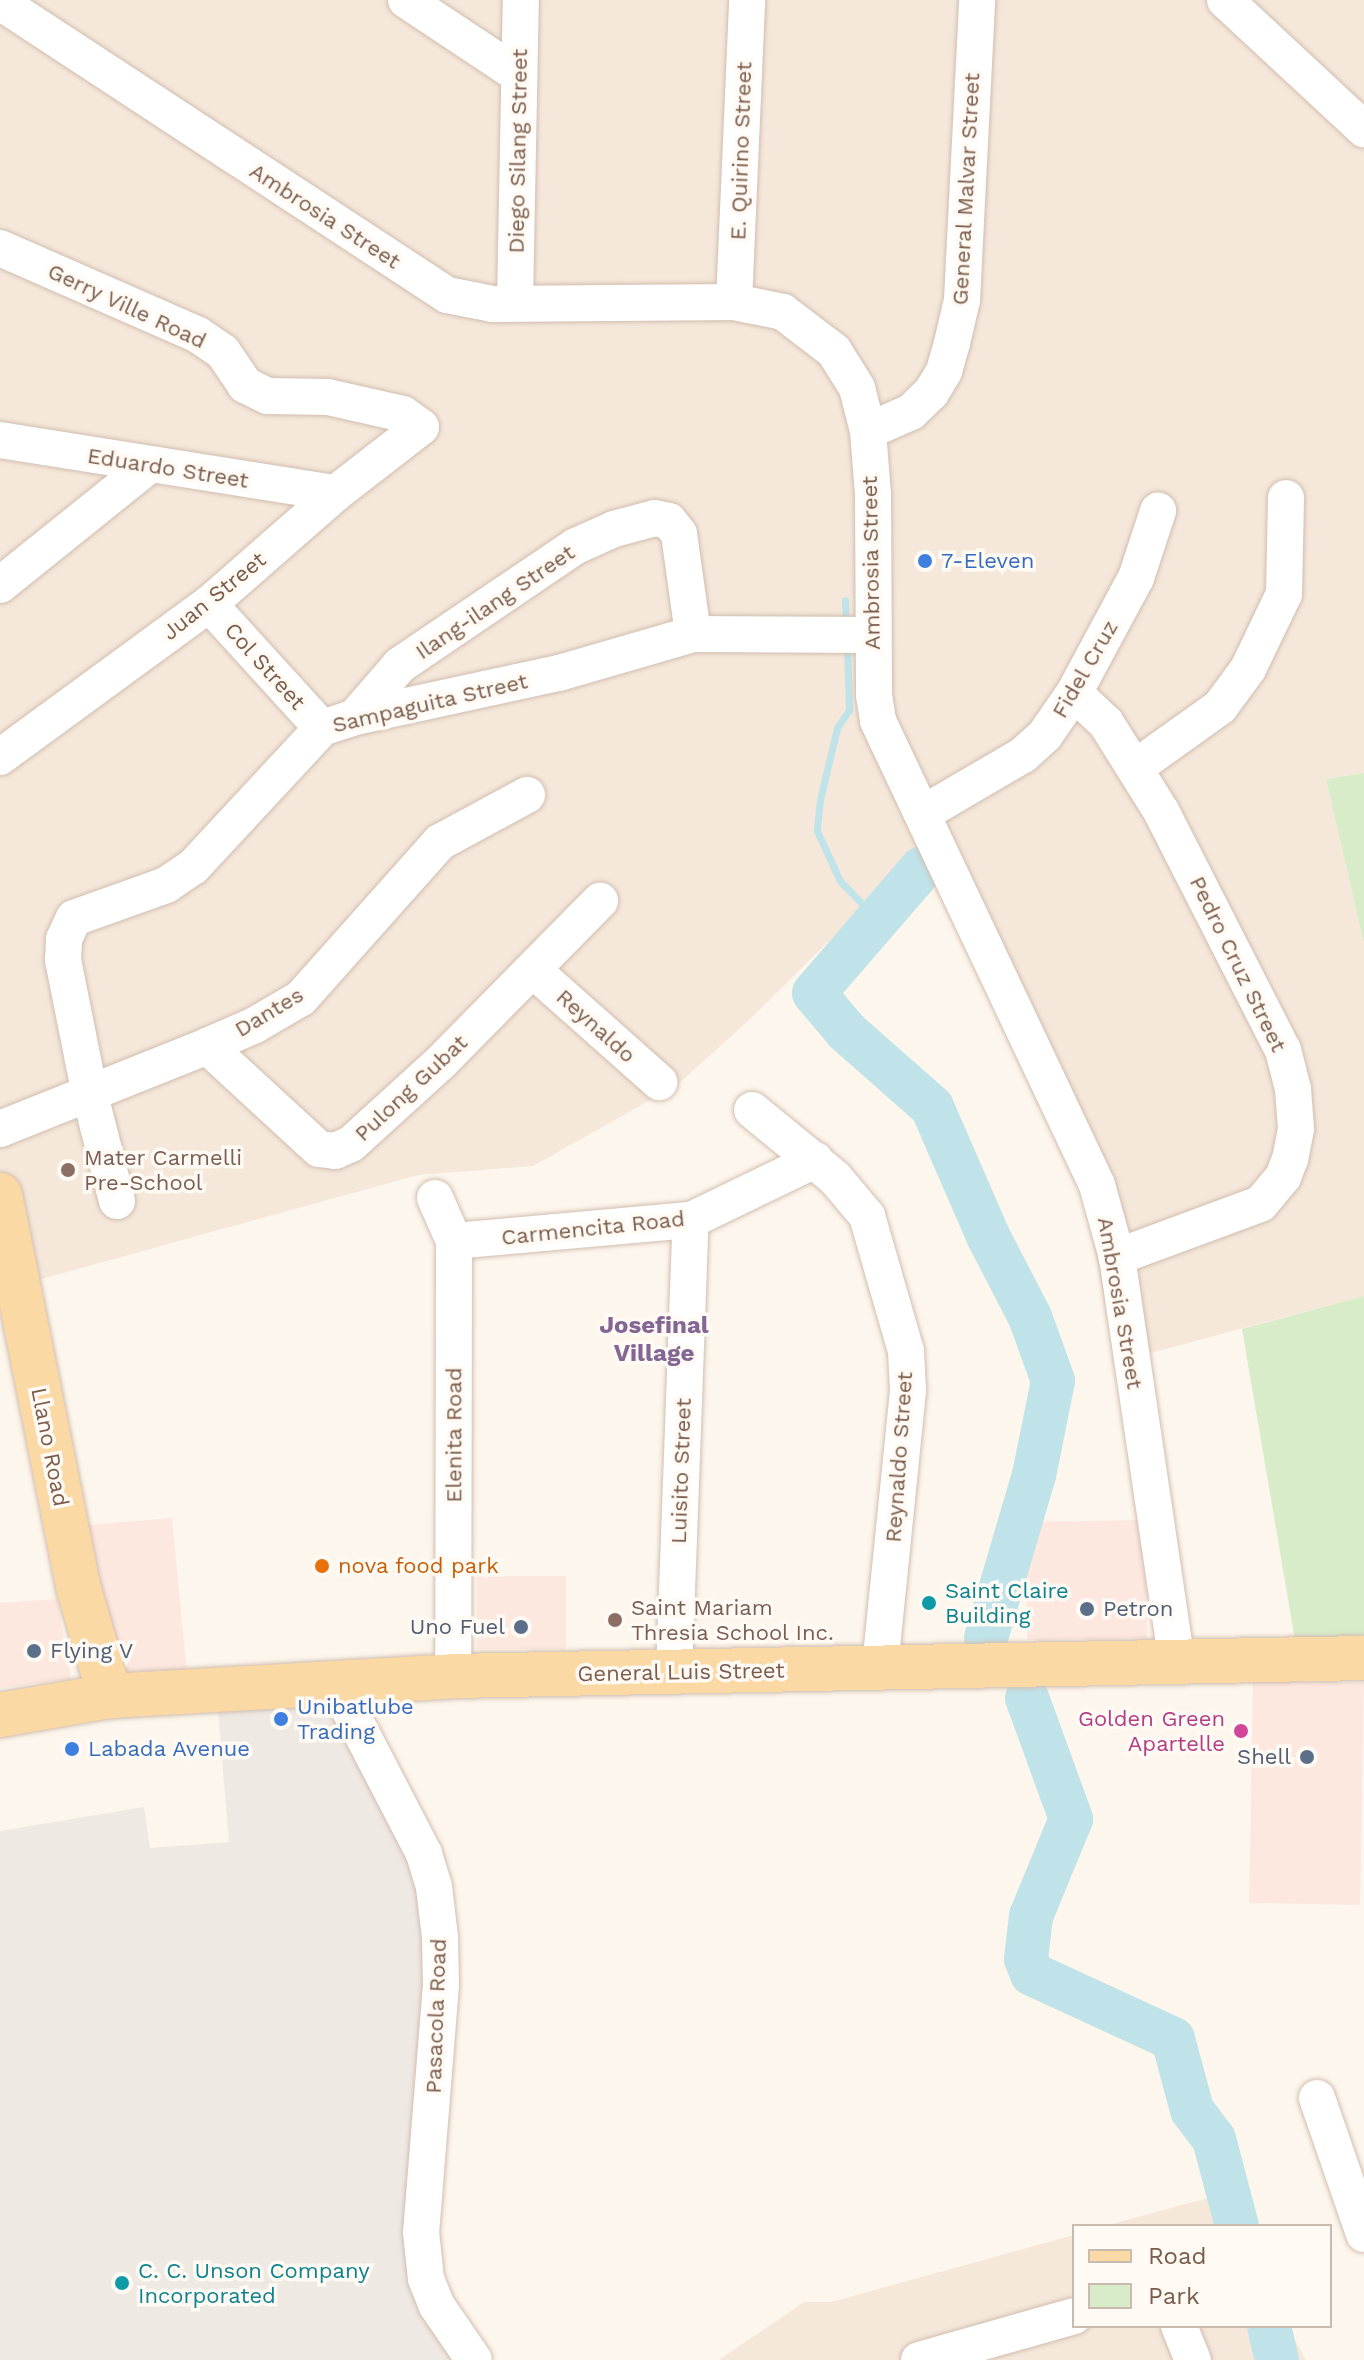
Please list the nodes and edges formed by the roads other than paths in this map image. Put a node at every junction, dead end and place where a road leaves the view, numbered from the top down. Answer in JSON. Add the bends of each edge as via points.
{"nodes":[{"id":1,"x":406,"y":0,"type":"edge"},
{"id":2,"x":521,"y":0,"type":"edge"},
{"id":3,"x":747,"y":0,"type":"edge"},
{"id":4,"x":977,"y":0,"type":"edge"},
{"id":5,"x":1225,"y":0,"type":"edge"},
{"id":6,"x":0,"y":2,"type":"edge"},
{"id":7,"x":519,"y":75,"type":"junction"},
{"id":8,"x":1364,"y":129,"type":"edge"},
{"id":9,"x":0,"y":248,"type":"edge"},
{"id":10,"x":734,"y":302,"type":"junction"},
{"id":11,"x":515,"y":303,"type":"junction"},
{"id":12,"x":421,"y":427,"type":"joint"},
{"id":13,"x":868,"y":431,"type":"junction"},
{"id":14,"x":0,"y":440,"type":"edge"},
{"id":15,"x":148,"y":466,"type":"junction"},
{"id":16,"x":336,"y":493,"type":"junction"},
{"id":17,"x":1286,"y":498,"type":"dead end"},
{"id":18,"x":1158,"y":511,"type":"dead end"},
{"id":19,"x":0,"y":585,"type":"edge"},
{"id":20,"x":209,"y":604,"type":"junction"},
{"id":21,"x":693,"y":634,"type":"junction"},
{"id":22,"x":863,"y":634,"type":"junction"},
{"id":23,"x":1074,"y":693,"type":"junction"},
{"id":24,"x":338,"y":722,"type":"junction"},
{"id":25,"x":0,"y":757,"type":"edge"},
{"id":26,"x":1136,"y":767,"type":"junction"},
{"id":27,"x":527,"y":795,"type":"dead end"},
{"id":28,"x":922,"y":814,"type":"junction"},
{"id":29,"x":600,"y":901,"type":"dead end"},
{"id":30,"x":533,"y":970,"type":"junction"},
{"id":31,"x":207,"y":1046,"type":"junction"},
{"id":32,"x":659,"y":1082,"type":"dead end"},
{"id":33,"x":90,"y":1095,"type":"junction"},
{"id":34,"x":752,"y":1110,"type":"dead end"},
{"id":35,"x":0,"y":1129,"type":"edge"},
{"id":36,"x":815,"y":1160,"type":"junction"},
{"id":37,"x":0,"y":1195,"type":"edge"},
{"id":38,"x":435,"y":1198,"type":"dead end"},
{"id":39,"x":117,"y":1201,"type":"dead end"},
{"id":40,"x":691,"y":1220,"type":"junction"},
{"id":41,"x":454,"y":1241,"type":"junction"},
{"id":42,"x":1117,"y":1257,"type":"junction"},
{"id":43,"x":1364,"y":1658,"type":"edge"},
{"id":44,"x":1177,"y":1663,"type":"junction"},
{"id":45,"x":880,"y":1668,"type":"junction"},
{"id":46,"x":674,"y":1673,"type":"junction"},
{"id":47,"x":453,"y":1676,"type":"junction"},
{"id":48,"x":335,"y":1682,"type":"junction"},
{"id":49,"x":110,"y":1696,"type":"junction"},
{"id":50,"x":0,"y":1715,"type":"edge"},
{"id":51,"x":1317,"y":2098,"type":"dead end"},
{"id":52,"x":1364,"y":2234,"type":"edge"},
{"id":53,"x":1072,"y":2317,"type":"edge"},
{"id":54,"x":1180,"y":2328,"type":"edge"},
{"id":55,"x":474,"y":2360,"type":"edge"},
{"id":56,"x":919,"y":2360,"type":"edge"},
{"id":57,"x":1193,"y":2360,"type":"edge"}],
"edges":[{"from":1,"to":7,"type":"street"},
{"from":2,"to":7,"type":"street","name":"Diego Silang Street"},
{"from":3,"to":10,"type":"street","name":"E. Quirino Street"},
{"from":4,"to":13,"type":"street","name":"General Malvar Street","via":[[962,300],[952,343],[931,393],[911,412]]},
{"from":5,"to":8,"type":"street"},
{"from":6,"to":11,"type":"street","name":"Ambrosia Street","via":[[447,295]]},
{"from":7,"to":11,"type":"street","name":"Diego Silang Street"},
{"from":9,"to":12,"type":"street","name":"Gerry Ville Road","via":[[198,335],[223,352],[245,385],[268,396],[328,397],[403,414]]},
{"from":10,"to":11,"type":"street","name":"Ambrosia Street"},
{"from":10,"to":13,"type":"street","name":"Ambrosia Street","via":[[783,312],[834,351],[857,388]]},
{"from":12,"to":16,"type":"street","name":"Juan Street"},
{"from":13,"to":22,"type":"street","name":"Ambrosia Street","via":[[873,494]]},
{"from":14,"to":15,"type":"street","name":"Eduardo Street"},
{"from":15,"to":16,"type":"street","name":"Eduardo Street"},
{"from":15,"to":19,"type":"street"},
{"from":16,"to":20,"type":"street","name":"Juan Street"},
{"from":17,"to":26,"type":"street","via":[[1284,594],[1248,669],[1220,707]]},
{"from":18,"to":23,"type":"street","name":"Fidel Cruz","via":[[1136,578]]},
{"from":20,"to":24,"type":"street","name":"Col Street"},
{"from":20,"to":25,"type":"street","name":"Juan Street"},
{"from":21,"to":22,"type":"street","name":"Sampaguita Street"},
{"from":21,"to":24,"type":"street","name":"Sampaguita Street","via":[[559,673]]},
{"from":21,"to":24,"type":"street","name":"Ilang-ilang Street","via":[[679,534],[669,521],[655,518],[576,546],[400,665]]},
{"from":22,"to":28,"type":"street","name":"Ambrosia Street","via":[[878,721]]},
{"from":23,"to":26,"type":"street","name":"Pedro Cruz Street","via":[[1106,723]]},
{"from":23,"to":28,"type":"street","name":"Fidel Cruz","via":[[1045,735],[1023,755]]},
{"from":24,"to":33,"type":"street","name":"Sampaguita Street","via":[[193,867],[166,885],[74,918],[64,939],[63,960]]},
{"from":26,"to":42,"type":"street","name":"Pedro Cruz Street","via":[[1283,1050],[1296,1129],[1283,1177],[1260,1204]]},
{"from":27,"to":31,"type":"street","name":"Dantes","via":[[440,842],[301,998]]},
{"from":28,"to":42,"type":"street","name":"Ambrosia Street","via":[[1079,1142]]},
{"from":29,"to":30,"type":"street","name":"Pulong Gubat"},
{"from":30,"to":31,"type":"street","name":"Pulong Gubat","via":[[351,1144],[335,1151],[319,1149]]},
{"from":30,"to":32,"type":"street","name":"Reynaldo"},
{"from":31,"to":33,"type":"street","name":"Dantes"},
{"from":33,"to":35,"type":"street","name":"Dantes"},
{"from":33,"to":39,"type":"street","name":"Sampaguita Street"},
{"from":34,"to":36,"type":"street","name":"Reynaldo Street"},
{"from":36,"to":40,"type":"street","name":"Carmencita Road"},
{"from":36,"to":45,"type":"street","name":"Reynaldo Street","via":[[867,1216],[906,1351],[908,1391]]},
{"from":37,"to":49,"type":"main road","name":"Llano Road","via":[[78,1586]]},
{"from":38,"to":41,"type":"street","name":"Elenita Road"},
{"from":40,"to":41,"type":"street","name":"Carmencita Road"},
{"from":40,"to":46,"type":"street","name":"Luisito Street"},
{"from":41,"to":47,"type":"street","name":"Elenita Road"},
{"from":42,"to":44,"type":"street","name":"Ambrosia Street"},
{"from":43,"to":44,"type":"main road","name":"General Luis Street"},
{"from":44,"to":45,"type":"main road","name":"General Luis Street"},
{"from":45,"to":46,"type":"main road","name":"General Luis Street"},
{"from":46,"to":47,"type":"main road","name":"General Luis Street"},
{"from":47,"to":48,"type":"main road","name":"General Luis Street"},
{"from":48,"to":49,"type":"main road","name":"General Luis Street"},
{"from":48,"to":55,"type":"street","name":"Pasacola Road","via":[[424,1854],[434,1887],[441,1985],[421,2232],[426,2279],[437,2306]]},
{"from":49,"to":50,"type":"main road","name":"General Luis Street"},
{"from":51,"to":52,"type":"street"},
{"from":53,"to":56,"type":"street"},
{"from":54,"to":57,"type":"street"}]}
